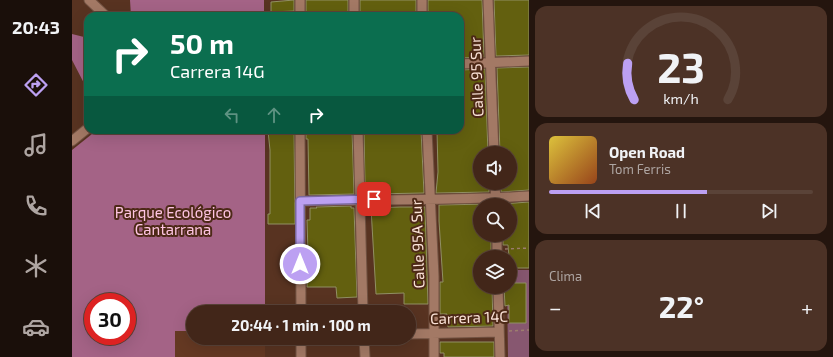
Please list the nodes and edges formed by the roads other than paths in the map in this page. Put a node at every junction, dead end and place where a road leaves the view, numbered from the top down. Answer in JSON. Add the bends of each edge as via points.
{"nodes":[{"id":1,"x":89,"y":0,"type":"edge"},
{"id":2,"x":300,"y":0,"type":"edge"},
{"id":3,"x":354,"y":0,"type":"edge"},
{"id":4,"x":422,"y":0,"type":"edge"},
{"id":5,"x":488,"y":0,"type":"edge"},
{"id":6,"x":102,"y":12,"type":"edge"},
{"id":7,"x":300,"y":12,"type":"edge"},
{"id":8,"x":354,"y":12,"type":"edge"},
{"id":9,"x":422,"y":12,"type":"edge"},
{"id":10,"x":529,"y":61,"type":"edge"},
{"id":11,"x":491,"y":62,"type":"junction"},
{"id":12,"x":464,"y":64,"type":"edge"},
{"id":13,"x":84,"y":131,"type":"edge"},
{"id":14,"x":300,"y":134,"type":"edge"},
{"id":15,"x":358,"y":134,"type":"edge"},
{"id":16,"x":427,"y":134,"type":"edge"},
{"id":17,"x":72,"y":141,"type":"edge"},
{"id":18,"x":494,"y":146,"type":"edge"},
{"id":19,"x":529,"y":196,"type":"edge"},
{"id":20,"x":517,"y":198,"type":"edge"},
{"id":21,"x":360,"y":199,"type":"junction"},
{"id":22,"x":430,"y":200,"type":"junction"},
{"id":23,"x":300,"y":201,"type":"junction"},
{"id":24,"x":473,"y":201,"type":"edge"},
{"id":25,"x":498,"y":294,"type":"edge"},
{"id":26,"x":301,"y":305,"type":"edge"},
{"id":27,"x":363,"y":305,"type":"edge"},
{"id":28,"x":499,"y":332,"type":"junction"},
{"id":29,"x":434,"y":333,"type":"junction"},
{"id":30,"x":416,"y":334,"type":"edge"},
{"id":31,"x":301,"y":345,"type":"edge"},
{"id":32,"x":364,"y":345,"type":"edge"},
{"id":33,"x":301,"y":357,"type":"edge"},
{"id":34,"x":365,"y":357,"type":"edge"},
{"id":35,"x":434,"y":357,"type":"edge"},
{"id":36,"x":500,"y":357,"type":"edge"}],
"edges":[{"from":1,"to":6,"type":"street"},
{"from":2,"to":7,"type":"street"},
{"from":3,"to":8,"type":"street"},
{"from":4,"to":9,"type":"street"},
{"from":5,"to":11,"type":"street","name":"Calle 95 Sur"},
{"from":10,"to":11,"type":"street"},
{"from":11,"to":12,"type":"street"},
{"from":11,"to":18,"type":"street","name":"Calle 95 Sur"},
{"from":13,"to":17,"type":"street"},
{"from":14,"to":23,"type":"street"},
{"from":15,"to":21,"type":"street"},
{"from":16,"to":22,"type":"street","name":"Calle 95A Sur"},
{"from":19,"to":20,"type":"street"},
{"from":21,"to":22,"type":"street"},
{"from":21,"to":23,"type":"street"},
{"from":21,"to":27,"type":"street"},
{"from":22,"to":24,"type":"street"},
{"from":22,"to":29,"type":"street","name":"Calle 95A Sur"},
{"from":23,"to":26,"type":"street"},
{"from":25,"to":28,"type":"street"},
{"from":28,"to":29,"type":"street","name":"Carrera 14C"},
{"from":28,"to":36,"type":"street"},
{"from":29,"to":30,"type":"street","name":"Carrera 14C"},
{"from":29,"to":35,"type":"street","name":"Calle 95A Sur"},
{"from":31,"to":33,"type":"street"},
{"from":32,"to":34,"type":"street"}]}
